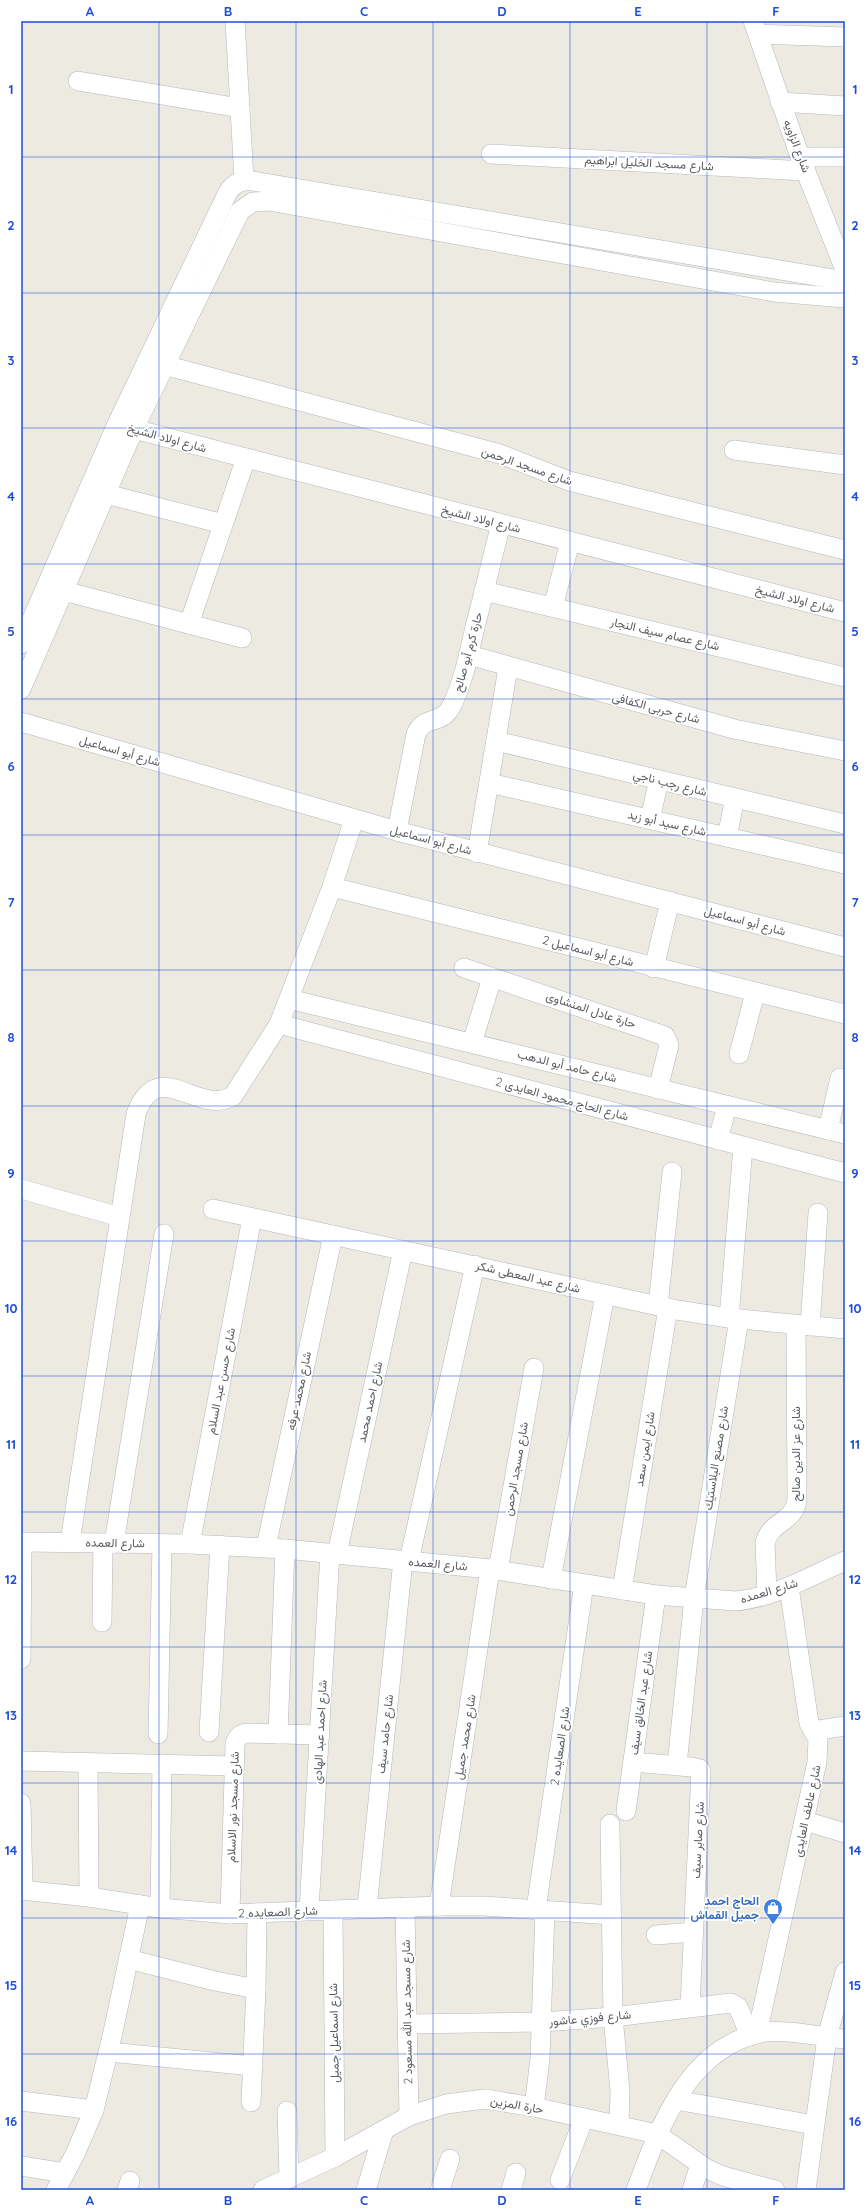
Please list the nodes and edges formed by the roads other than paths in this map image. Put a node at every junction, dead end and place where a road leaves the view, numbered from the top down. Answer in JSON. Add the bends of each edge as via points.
{"nodes":[{"id":1,"x":235,"y":21,"type":"edge"},
{"id":2,"x":756,"y":27,"type":"edge"},
{"id":3,"x":845,"y":37,"type":"edge"},
{"id":4,"x":78,"y":81,"type":"dead end"},
{"id":5,"x":780,"y":102,"type":"junction"},
{"id":6,"x":845,"y":106,"type":"edge"},
{"id":7,"x":240,"y":108,"type":"junction"},
{"id":8,"x":491,"y":154,"type":"dead end"},
{"id":9,"x":845,"y":157,"type":"edge"},
{"id":10,"x":803,"y":164,"type":"junction"},
{"id":11,"x":244,"y":180,"type":"junction"},
{"id":12,"x":637,"y":246,"type":"junction"},
{"id":13,"x":841,"y":246,"type":"edge"},
{"id":14,"x":631,"y":266,"type":"junction"},
{"id":15,"x":845,"y":270,"type":"edge"},
{"id":16,"x":845,"y":281,"type":"edge"},
{"id":17,"x":845,"y":298,"type":"edge"},
{"id":18,"x":164,"y":365,"type":"junction"},
{"id":19,"x":126,"y":427,"type":"junction"},
{"id":20,"x":734,"y":450,"type":"dead end"},
{"id":21,"x":246,"y":458,"type":"junction"},
{"id":22,"x":845,"y":465,"type":"edge"},
{"id":23,"x":106,"y":494,"type":"junction"},
{"id":24,"x":223,"y":524,"type":"junction"},
{"id":25,"x":501,"y":524,"type":"junction"},
{"id":26,"x":570,"y":542,"type":"junction"},
{"id":27,"x":845,"y":550,"type":"edge"},
{"id":28,"x":64,"y":591,"type":"junction"},
{"id":29,"x":484,"y":591,"type":"junction"},
{"id":30,"x":553,"y":607,"type":"junction"},
{"id":31,"x":845,"y":612,"type":"edge"},
{"id":32,"x":189,"y":624,"type":"junction"},
{"id":33,"x":242,"y":638,"type":"dead end"},
{"id":34,"x":21,"y":644,"type":"edge"},
{"id":35,"x":469,"y":655,"type":"junction"},
{"id":36,"x":508,"y":668,"type":"junction"},
{"id":37,"x":845,"y":677,"type":"edge"},
{"id":38,"x":21,"y":689,"type":"edge"},
{"id":39,"x":21,"y":722,"type":"edge"},
{"id":40,"x":496,"y":741,"type":"junction"},
{"id":41,"x":845,"y":751,"type":"edge"},
{"id":42,"x":659,"y":780,"type":"junction"},
{"id":43,"x":488,"y":783,"type":"junction"},
{"id":44,"x":735,"y":798,"type":"junction"},
{"id":45,"x":354,"y":819,"type":"junction"},
{"id":46,"x":650,"y":820,"type":"junction"},
{"id":47,"x":845,"y":824,"type":"edge"},
{"id":48,"x":397,"y":831,"type":"junction"},
{"id":49,"x":727,"y":837,"type":"junction"},
{"id":50,"x":477,"y":853,"type":"junction"},
{"id":51,"x":845,"y":864,"type":"edge"},
{"id":52,"x":332,"y":887,"type":"junction"},
{"id":53,"x":670,"y":901,"type":"junction"},
{"id":54,"x":845,"y":948,"type":"edge"},
{"id":55,"x":464,"y":968,"type":"dead end"},
{"id":56,"x":654,"y":968,"type":"junction"},
{"id":57,"x":492,"y":978,"type":"junction"},
{"id":58,"x":755,"y":993,"type":"junction"},
{"id":59,"x":289,"y":999,"type":"junction"},
{"id":60,"x":845,"y":1014,"type":"edge"},
{"id":61,"x":279,"y":1024,"type":"junction"},
{"id":62,"x":472,"y":1043,"type":"junction"},
{"id":63,"x":739,"y":1054,"type":"dead end"},
{"id":64,"x":840,"y":1078,"type":"dead end"},
{"id":65,"x":658,"y":1089,"type":"junction"},
{"id":66,"x":727,"y":1106,"type":"junction"},
{"id":67,"x":836,"y":1132,"type":"edge"},
{"id":68,"x":718,"y":1140,"type":"junction"},
{"id":69,"x":743,"y":1147,"type":"junction"},
{"id":70,"x":672,"y":1172,"type":"dead end"},
{"id":71,"x":845,"y":1173,"type":"edge"},
{"id":72,"x":21,"y":1189,"type":"edge"},
{"id":73,"x":214,"y":1209,"type":"dead end"},
{"id":74,"x":818,"y":1213,"type":"dead end"},
{"id":75,"x":120,"y":1217,"type":"junction"},
{"id":76,"x":252,"y":1218,"type":"junction"},
{"id":77,"x":164,"y":1234,"type":"dead end"},
{"id":78,"x":333,"y":1235,"type":"junction"},
{"id":79,"x":403,"y":1250,"type":"junction"},
{"id":80,"x":475,"y":1265,"type":"junction"},
{"id":81,"x":605,"y":1295,"type":"junction"},
{"id":82,"x":663,"y":1307,"type":"junction"},
{"id":83,"x":734,"y":1318,"type":"junction"},
{"id":84,"x":803,"y":1325,"type":"junction"},
{"id":85,"x":845,"y":1329,"type":"edge"},
{"id":86,"x":534,"y":1368,"type":"dead end"},
{"id":87,"x":21,"y":1542,"type":"edge"},
{"id":88,"x":70,"y":1542,"type":"junction"},
{"id":89,"x":108,"y":1543,"type":"junction"},
{"id":90,"x":162,"y":1544,"type":"junction"},
{"id":91,"x":190,"y":1544,"type":"junction"},
{"id":92,"x":220,"y":1545,"type":"junction"},
{"id":93,"x":266,"y":1548,"type":"junction"},
{"id":94,"x":285,"y":1549,"type":"junction"},
{"id":95,"x":334,"y":1553,"type":"junction"},
{"id":96,"x":406,"y":1561,"type":"junction"},
{"id":97,"x":845,"y":1561,"type":"edge"},
{"id":98,"x":494,"y":1569,"type":"junction"},
{"id":99,"x":551,"y":1579,"type":"junction"},
{"id":100,"x":584,"y":1584,"type":"junction"},
{"id":101,"x":789,"y":1587,"type":"junction"},
{"id":102,"x":622,"y":1590,"type":"junction"},
{"id":103,"x":767,"y":1594,"type":"junction"},
{"id":104,"x":656,"y":1595,"type":"junction"},
{"id":105,"x":694,"y":1598,"type":"junction"},
{"id":106,"x":102,"y":1622,"type":"dead end"},
{"id":107,"x":21,"y":1659,"type":"edge"},
{"id":108,"x":845,"y":1726,"type":"edge"},
{"id":109,"x":813,"y":1731,"type":"junction"},
{"id":110,"x":209,"y":1732,"type":"dead end"},
{"id":111,"x":158,"y":1734,"type":"dead end"},
{"id":112,"x":278,"y":1734,"type":"junction"},
{"id":113,"x":320,"y":1735,"type":"junction"},
{"id":114,"x":21,"y":1761,"type":"edge"},
{"id":115,"x":632,"y":1762,"type":"junction"},
{"id":116,"x":88,"y":1763,"type":"junction"},
{"id":117,"x":162,"y":1764,"type":"junction"},
{"id":118,"x":677,"y":1765,"type":"junction"},
{"id":119,"x":234,"y":1766,"type":"junction"},
{"id":120,"x":21,"y":1803,"type":"edge"},
{"id":121,"x":626,"y":1811,"type":"dead end"},
{"id":122,"x":805,"y":1820,"type":"junction"},
{"id":123,"x":610,"y":1824,"type":"dead end"},
{"id":124,"x":845,"y":1833,"type":"edge"},
{"id":125,"x":22,"y":1890,"type":"edge"},
{"id":126,"x":89,"y":1897,"type":"junction"},
{"id":127,"x":140,"y":1905,"type":"junction"},
{"id":128,"x":439,"y":1906,"type":"junction"},
{"id":129,"x":405,"y":1907,"type":"junction"},
{"id":130,"x":160,"y":1908,"type":"junction"},
{"id":131,"x":367,"y":1908,"type":"junction"},
{"id":132,"x":540,"y":1909,"type":"junction"},
{"id":133,"x":310,"y":1910,"type":"junction"},
{"id":134,"x":333,"y":1910,"type":"junction"},
{"id":135,"x":257,"y":1913,"type":"junction"},
{"id":136,"x":230,"y":1914,"type":"junction"},
{"id":137,"x":611,"y":1915,"type":"junction"},
{"id":138,"x":694,"y":1932,"type":"junction"},
{"id":139,"x":656,"y":1935,"type":"dead end"},
{"id":140,"x":128,"y":1959,"type":"junction"},
{"id":141,"x":845,"y":1972,"type":"edge"},
{"id":142,"x":256,"y":1989,"type":"junction"},
{"id":143,"x":842,"y":1993,"type":"edge"},
{"id":144,"x":690,"y":2007,"type":"junction"},
{"id":145,"x":612,"y":2017,"type":"junction"},
{"id":146,"x":542,"y":2022,"type":"junction"},
{"id":147,"x":408,"y":2024,"type":"junction"},
{"id":148,"x":754,"y":2035,"type":"junction"},
{"id":149,"x":836,"y":2038,"type":"edge"},
{"id":150,"x":109,"y":2052,"type":"junction"},
{"id":151,"x":253,"y":2066,"type":"junction"},
{"id":152,"x":21,"y":2100,"type":"edge"},
{"id":153,"x":676,"y":2100,"type":"junction"},
{"id":154,"x":251,"y":2102,"type":"dead end"},
{"id":155,"x":534,"y":2108,"type":"junction"},
{"id":156,"x":94,"y":2110,"type":"junction"},
{"id":157,"x":287,"y":2111,"type":"dead end"},
{"id":158,"x":409,"y":2116,"type":"junction"},
{"id":159,"x":584,"y":2118,"type":"junction"},
{"id":160,"x":619,"y":2125,"type":"junction"},
{"id":161,"x":814,"y":2125,"type":"junction"},
{"id":162,"x":384,"y":2130,"type":"junction"},
{"id":163,"x":657,"y":2134,"type":"junction"},
{"id":164,"x":335,"y":2157,"type":"junction"},
{"id":165,"x":450,"y":2159,"type":"dead end"},
{"id":166,"x":700,"y":2164,"type":"junction"},
{"id":167,"x":21,"y":2166,"type":"edge"},
{"id":168,"x":65,"y":2173,"type":"junction"},
{"id":169,"x":289,"y":2178,"type":"junction"},
{"id":170,"x":560,"y":2180,"type":"dead end"},
{"id":171,"x":56,"y":2190,"type":"edge"},
{"id":172,"x":263,"y":2190,"type":"edge"},
{"id":173,"x":366,"y":2190,"type":"edge"},
{"id":174,"x":440,"y":2190,"type":"edge"},
{"id":175,"x":636,"y":2190,"type":"edge"},
{"id":176,"x":692,"y":2190,"type":"edge"},
{"id":177,"x":775,"y":2190,"type":"edge"},
{"id":178,"x":806,"y":2190,"type":"edge"}],
"edges":[{"from":1,"to":7,"type":"street"},
{"from":2,"to":3,"type":"street"},
{"from":2,"to":5,"type":"street","name":"شارع الزاويه"},
{"from":4,"to":7,"type":"street"},
{"from":5,"to":6,"type":"street"},
{"from":5,"to":10,"type":"street","name":"شارع الزاويه"},
{"from":7,"to":11,"type":"street"},
{"from":8,"to":10,"type":"street","name":"شارع مسجد الخليل ابراهيم"},
{"from":9,"to":10,"type":"street","name":"شارع مسجد الخليل ابراهيم"},
{"from":10,"to":13,"type":"street","name":"شارع الزاويه"},
{"from":11,"to":12,"type":"street"},
{"from":11,"to":19,"type":"street","via":[[228,192]]},
{"from":12,"to":14,"type":"street"},
{"from":12,"to":16,"type":"street"},
{"from":13,"to":15,"type":"street","name":"شارع الزاويه"},
{"from":14,"to":17,"type":"street","via":[[774,292]]},
{"from":14,"to":18,"type":"street","via":[[269,201],[257,201],[246,205],[240,211]]},
{"from":18,"to":19,"type":"street"},
{"from":18,"to":27,"type":"street","name":"شارع مسجد الرحمن","via":[[500,454],[569,481]]},
{"from":19,"to":21,"type":"street","name":"شارع اولاد الشيخ"},
{"from":19,"to":23,"type":"street"},
{"from":19,"to":34,"type":"street"},
{"from":20,"to":22,"type":"street"},
{"from":21,"to":24,"type":"street"},
{"from":21,"to":25,"type":"street","name":"شارع اولاد الشيخ"},
{"from":23,"to":24,"type":"street"},
{"from":23,"to":28,"type":"street"},
{"from":24,"to":32,"type":"street"},
{"from":25,"to":26,"type":"street","name":"شارع اولاد الشيخ"},
{"from":25,"to":29,"type":"street","name":"حارة كرم أبو صالح"},
{"from":26,"to":30,"type":"street"},
{"from":26,"to":31,"type":"street","name":"شارع اولاد الشيخ"},
{"from":28,"to":32,"type":"street"},
{"from":28,"to":38,"type":"street"},
{"from":29,"to":30,"type":"street","name":"شارع عصام سيف النجار"},
{"from":29,"to":35,"type":"street","name":"حارة كرم أبو صالح"},
{"from":30,"to":37,"type":"street","name":"شارع عصام سيف النجار"},
{"from":32,"to":33,"type":"street"},
{"from":35,"to":36,"type":"street","name":"شارع حربى الكفافى"},
{"from":35,"to":48,"type":"street","name":"حارة كرم أبو صالح","via":[[464,675],[448,712],[443,718],[424,723],[416,734]]},
{"from":36,"to":40,"type":"street"},
{"from":36,"to":41,"type":"street","name":"شارع حربى الكفافى","via":[[734,729]]},
{"from":39,"to":45,"type":"street","name":"شارع أبو اسماعيل"},
{"from":40,"to":42,"type":"street","name":"شارع رجب ناجي"},
{"from":40,"to":43,"type":"street"},
{"from":42,"to":44,"type":"street","name":"شارع رجب ناجي"},
{"from":42,"to":46,"type":"street"},
{"from":43,"to":46,"type":"street","name":"شارع سيد أبو زيد"},
{"from":43,"to":50,"type":"street"},
{"from":44,"to":47,"type":"street","name":"شارع رجب ناجي"},
{"from":44,"to":49,"type":"street"},
{"from":45,"to":48,"type":"street","name":"شارع أبو اسماعيل"},
{"from":45,"to":52,"type":"street"},
{"from":46,"to":49,"type":"street","name":"شارع سيد أبو زيد"},
{"from":48,"to":50,"type":"street","name":"شارع أبو اسماعيل"},
{"from":49,"to":51,"type":"street","name":"شارع سيد أبو زيد"},
{"from":50,"to":53,"type":"street","name":"شارع أبو اسماعيل"},
{"from":52,"to":56,"type":"street","name":"شارع أبو اسماعيل 2"},
{"from":52,"to":59,"type":"street"},
{"from":53,"to":54,"type":"street","name":"شارع أبو اسماعيل"},
{"from":53,"to":56,"type":"street"},
{"from":55,"to":57,"type":"street","name":"حارة عادل المنشاوى"},
{"from":56,"to":58,"type":"street","name":"شارع أبو اسماعيل 2"},
{"from":57,"to":62,"type":"street"},
{"from":57,"to":65,"type":"street","name":"حارة عادل المنشاوى","via":[[665,1036],[669,1045]]},
{"from":58,"to":60,"type":"street","name":"شارع أبو اسماعيل 2"},
{"from":58,"to":63,"type":"street"},
{"from":59,"to":61,"type":"street"},
{"from":59,"to":62,"type":"street","name":"شارع حامد أبو الدهب"},
{"from":61,"to":68,"type":"street","name":"شارع الحاج محمود العايدى 2"},
{"from":61,"to":75,"type":"street","via":[[240,1086],[226,1100],[216,1101],[166,1087],[152,1090],[142,1099],[136,1114]]},
{"from":62,"to":65,"type":"street","name":"شارع حامد أبو الدهب"},
{"from":64,"to":67,"type":"street"},
{"from":65,"to":66,"type":"street","name":"شارع حامد أبو الدهب"},
{"from":66,"to":67,"type":"street","name":"شارع حامد أبو الدهب"},
{"from":66,"to":68,"type":"street"},
{"from":68,"to":69,"type":"street","name":"شارع الحاج محمود العايدى 2"},
{"from":69,"to":71,"type":"street","name":"شارع الحاج محمود العايدى 2"},
{"from":69,"to":83,"type":"street","name":"شارع مصنع البلاستيك"},
{"from":70,"to":82,"type":"street","name":"شارع ايمن سعد"},
{"from":72,"to":75,"type":"street"},
{"from":73,"to":76,"type":"street","name":"شارع عبد المعطى شكر"},
{"from":74,"to":84,"type":"street","name":"شارع عز الدين صالح"},
{"from":75,"to":88,"type":"street"},
{"from":76,"to":78,"type":"street","name":"شارع عبد المعطى شكر"},
{"from":76,"to":91,"type":"street","name":"شارع حسن عبد السلام"},
{"from":77,"to":89,"type":"street"},
{"from":78,"to":79,"type":"street","name":"شارع عبد المعطى شكر"},
{"from":78,"to":93,"type":"street","name":"شارع محمد عرفه"},
{"from":79,"to":80,"type":"street","name":"شارع عبد المعطى شكر"},
{"from":79,"to":95,"type":"street","name":"شارع احمد محمد"},
{"from":80,"to":81,"type":"street","name":"شارع عبد المعطى شكر"},
{"from":80,"to":96,"type":"street","name":"شارع حامد سيف"},
{"from":81,"to":82,"type":"street","name":"شارع عبد المعطى شكر"},
{"from":81,"to":99,"type":"street"},
{"from":82,"to":83,"type":"street","name":"شارع عبد المعطى شكر"},
{"from":82,"to":102,"type":"street","name":"شارع ايمن سعد"},
{"from":83,"to":84,"type":"street","name":"شارع عبد المعطى شكر"},
{"from":83,"to":105,"type":"street","name":"شارع مصنع البلاستيك"},
{"from":84,"to":85,"type":"street","name":"شارع عبد المعطى شكر"},
{"from":84,"to":103,"type":"street","name":"شارع عز الدين صالح","via":[[797,1500],[793,1513],[772,1528],[765,1542]]},
{"from":86,"to":98,"type":"street","name":"شارع مسجد الرحمن"},
{"from":87,"to":88,"type":"street","name":"شارع العمده"},
{"from":87,"to":107,"type":"street"},
{"from":88,"to":89,"type":"street","name":"شارع العمده"},
{"from":89,"to":90,"type":"street","name":"شارع العمده"},
{"from":89,"to":106,"type":"street"},
{"from":90,"to":91,"type":"street","name":"شارع العمده"},
{"from":90,"to":111,"type":"street"},
{"from":91,"to":92,"type":"street","name":"شارع العمده"},
{"from":92,"to":93,"type":"street","name":"شارع العمده"},
{"from":92,"to":110,"type":"street"},
{"from":93,"to":94,"type":"street","name":"شارع العمده"},
{"from":94,"to":95,"type":"street","name":"شارع العمده"},
{"from":94,"to":112,"type":"street"},
{"from":95,"to":96,"type":"street","name":"شارع العمده"},
{"from":95,"to":113,"type":"street","name":"شارع احمد عبد الهادى"},
{"from":96,"to":98,"type":"street","name":"شارع العمده"},
{"from":96,"to":131,"type":"street","name":"شارع حامد سيف"},
{"from":97,"to":101,"type":"street","name":"شارع العمده"},
{"from":98,"to":99,"type":"street","name":"شارع العمده"},
{"from":98,"to":128,"type":"street","name":"شارع محمد جميل"},
{"from":99,"to":100,"type":"street","name":"شارع العمده"},
{"from":100,"to":102,"type":"street","name":"شارع العمده"},
{"from":100,"to":132,"type":"street","name":"شارع الصعايده 2"},
{"from":101,"to":103,"type":"street","name":"شارع العمده"},
{"from":101,"to":109,"type":"street","name":"شارع عاطف العايدى","via":[[809,1723]]},
{"from":102,"to":104,"type":"street","name":"شارع العمده"},
{"from":103,"to":105,"type":"street","name":"شارع العمده","via":[[735,1601]]},
{"from":104,"to":105,"type":"street","name":"شارع العمده"},
{"from":104,"to":115,"type":"street","name":"شارع عبد الخالق سيف"},
{"from":105,"to":118,"type":"street"},
{"from":108,"to":109,"type":"street"},
{"from":109,"to":122,"type":"street","name":"شارع عاطف العايدى","via":[[818,1739],[817,1762]]},
{"from":112,"to":113,"type":"street","name":"شارع مسجد نور الاسلام"},
{"from":112,"to":119,"type":"street","name":"شارع مسجد نور الاسلام","via":[[249,1733],[238,1737],[234,1743]]},
{"from":113,"to":133,"type":"street","name":"شارع احمد عبد الهادى"},
{"from":114,"to":116,"type":"street"},
{"from":115,"to":118,"type":"street","name":"شارع صابر سيف"},
{"from":115,"to":121,"type":"street","name":"شارع عبد الخالق سيف"},
{"from":116,"to":117,"type":"street"},
{"from":116,"to":126,"type":"street"},
{"from":117,"to":119,"type":"street"},
{"from":117,"to":130,"type":"street"},
{"from":118,"to":138,"type":"street","name":"شارع صابر سيف","via":[[701,1771]]},
{"from":119,"to":136,"type":"street","name":"شارع مسجد نور الاسلام"},
{"from":120,"to":125,"type":"street"},
{"from":122,"to":124,"type":"street"},
{"from":122,"to":148,"type":"street","name":"شارع عاطف العايدى"},
{"from":123,"to":137,"type":"street"},
{"from":125,"to":126,"type":"street","name":"شارع الصعايده 2"},
{"from":126,"to":127,"type":"street","name":"شارع الصعايده 2"},
{"from":127,"to":130,"type":"street","name":"شارع الصعايده 2"},
{"from":127,"to":140,"type":"street"},
{"from":128,"to":129,"type":"street","name":"شارع الصعايده 2"},
{"from":128,"to":132,"type":"street","name":"شارع الصعايده 2"},
{"from":129,"to":131,"type":"street","name":"شارع الصعايده 2"},
{"from":129,"to":147,"type":"street","name":"شارع مسجد عبد الله مسعود 2"},
{"from":130,"to":136,"type":"street","name":"شارع الصعايده 2"},
{"from":131,"to":134,"type":"street","name":"شارع الصعايده 2"},
{"from":132,"to":137,"type":"street","name":"شارع الصعايده 2"},
{"from":132,"to":146,"type":"street"},
{"from":133,"to":134,"type":"street","name":"شارع الصعايده 2"},
{"from":133,"to":135,"type":"street","name":"شارع الصعايده 2"},
{"from":134,"to":164,"type":"street","name":"شارع اسماعيل جميل"},
{"from":135,"to":136,"type":"street","name":"شارع الصعايده 2"},
{"from":135,"to":142,"type":"street"},
{"from":137,"to":145,"type":"street"},
{"from":138,"to":139,"type":"street"},
{"from":138,"to":144,"type":"street","name":"شارع صابر سيف"},
{"from":140,"to":142,"type":"street"},
{"from":140,"to":150,"type":"street"},
{"from":141,"to":143,"type":"street"},
{"from":142,"to":151,"type":"street"},
{"from":143,"to":149,"type":"street"},
{"from":144,"to":145,"type":"street","name":"شارع فوزي عاشور"},
{"from":144,"to":148,"type":"street","name":"شارع فوزي عاشور","via":[[734,2003]]},
{"from":145,"to":146,"type":"street","name":"شارع فوزي عاشور"},
{"from":145,"to":160,"type":"street","via":[[620,2091]]},
{"from":146,"to":147,"type":"street","name":"شارع فوزي عاشور"},
{"from":146,"to":155,"type":"street"},
{"from":147,"to":158,"type":"street","name":"شارع مسجد عبد الله مسعود 2"},
{"from":148,"to":149,"type":"street","via":[[777,2032]]},
{"from":148,"to":153,"type":"street","via":[[729,2046],[700,2066]]},
{"from":149,"to":161,"type":"street"},
{"from":150,"to":151,"type":"street"},
{"from":150,"to":156,"type":"street"},
{"from":151,"to":154,"type":"street"},
{"from":152,"to":156,"type":"street"},
{"from":153,"to":161,"type":"street"},
{"from":153,"to":163,"type":"street"},
{"from":155,"to":158,"type":"street","name":"حارة المزين","via":[[485,2099],[464,2100]]},
{"from":155,"to":159,"type":"street","name":"حارة المزين"},
{"from":156,"to":168,"type":"street"},
{"from":157,"to":169,"type":"street"},
{"from":158,"to":162,"type":"street","name":"حارة المزين"},
{"from":159,"to":160,"type":"street","name":"حارة المزين"},
{"from":159,"to":170,"type":"street"},
{"from":160,"to":163,"type":"street","name":"حارة المزين"},
{"from":161,"to":178,"type":"street"},
{"from":162,"to":164,"type":"street","name":"حارة المزين"},
{"from":162,"to":173,"type":"street"},
{"from":163,"to":166,"type":"street","name":"حارة المزين"},
{"from":163,"to":175,"type":"street"},
{"from":164,"to":169,"type":"street","name":"حارة المزين"},
{"from":165,"to":174,"type":"street"},
{"from":166,"to":176,"type":"street"},
{"from":166,"to":177,"type":"street","name":"حارة المزين","via":[[723,2176]]},
{"from":167,"to":168,"type":"street"},
{"from":168,"to":171,"type":"street"},
{"from":169,"to":172,"type":"street","name":"حارة المزين"}]}
